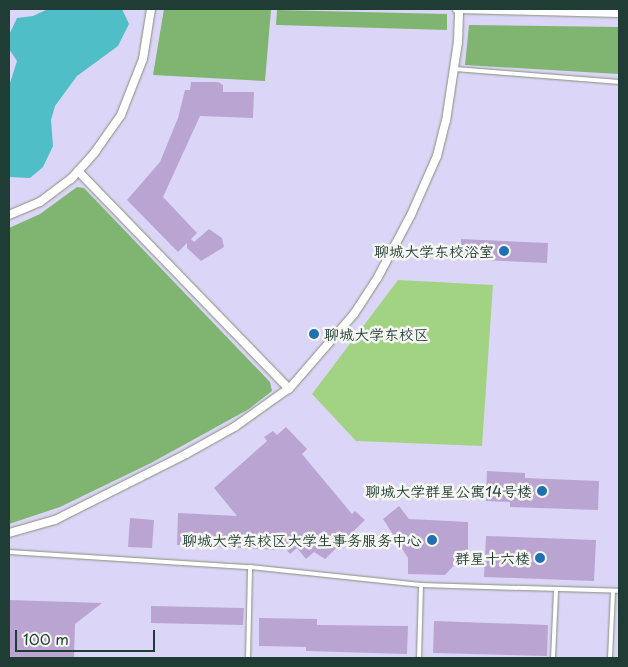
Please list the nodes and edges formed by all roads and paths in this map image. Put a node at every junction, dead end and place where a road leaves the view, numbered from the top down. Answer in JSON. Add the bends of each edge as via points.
{"nodes":[{"id":1,"x":151,"y":9,"type":"edge"},
{"id":2,"x":458,"y":9,"type":"edge"},
{"id":3,"x":619,"y":13,"type":"edge"},
{"id":4,"x":455,"y":69,"type":"junction"},
{"id":5,"x":619,"y":82,"type":"edge"},
{"id":6,"x":78,"y":171,"type":"junction"},
{"id":7,"x":9,"y":215,"type":"edge"},
{"id":8,"x":288,"y":389,"type":"junction"},
{"id":9,"x":9,"y":534,"type":"edge"},
{"id":10,"x":9,"y":552,"type":"edge"},
{"id":11,"x":250,"y":567,"type":"junction"},
{"id":12,"x":421,"y":585,"type":"junction"},
{"id":13,"x":556,"y":591,"type":"junction"},
{"id":14,"x":613,"y":591,"type":"junction"},
{"id":15,"x":619,"y":592,"type":"edge"},
{"id":16,"x":248,"y":658,"type":"edge"},
{"id":17,"x":419,"y":658,"type":"edge"},
{"id":18,"x":553,"y":658,"type":"edge"},
{"id":19,"x":610,"y":658,"type":"edge"}],
"edges":[{"from":1,"to":6,"type":"street","via":[[143,60],[131,93],[120,115]]},
{"from":2,"to":3,"type":"street"},
{"from":2,"to":4,"type":"street"},
{"from":4,"to":5,"type":"lane"},
{"from":4,"to":8,"type":"street","via":[[437,156],[406,223],[354,314]]},
{"from":6,"to":7,"type":"street","via":[[40,202]]},
{"from":6,"to":8,"type":"street"},
{"from":8,"to":9,"type":"street","via":[[236,426],[186,454],[55,520]]},
{"from":10,"to":11,"type":"lane"},
{"from":11,"to":12,"type":"lane"},
{"from":11,"to":16,"type":"lane"},
{"from":12,"to":13,"type":"lane"},
{"from":12,"to":17,"type":"lane"},
{"from":13,"to":14,"type":"lane"},
{"from":13,"to":18,"type":"lane"},
{"from":14,"to":15,"type":"lane"},
{"from":14,"to":19,"type":"lane"}]}
